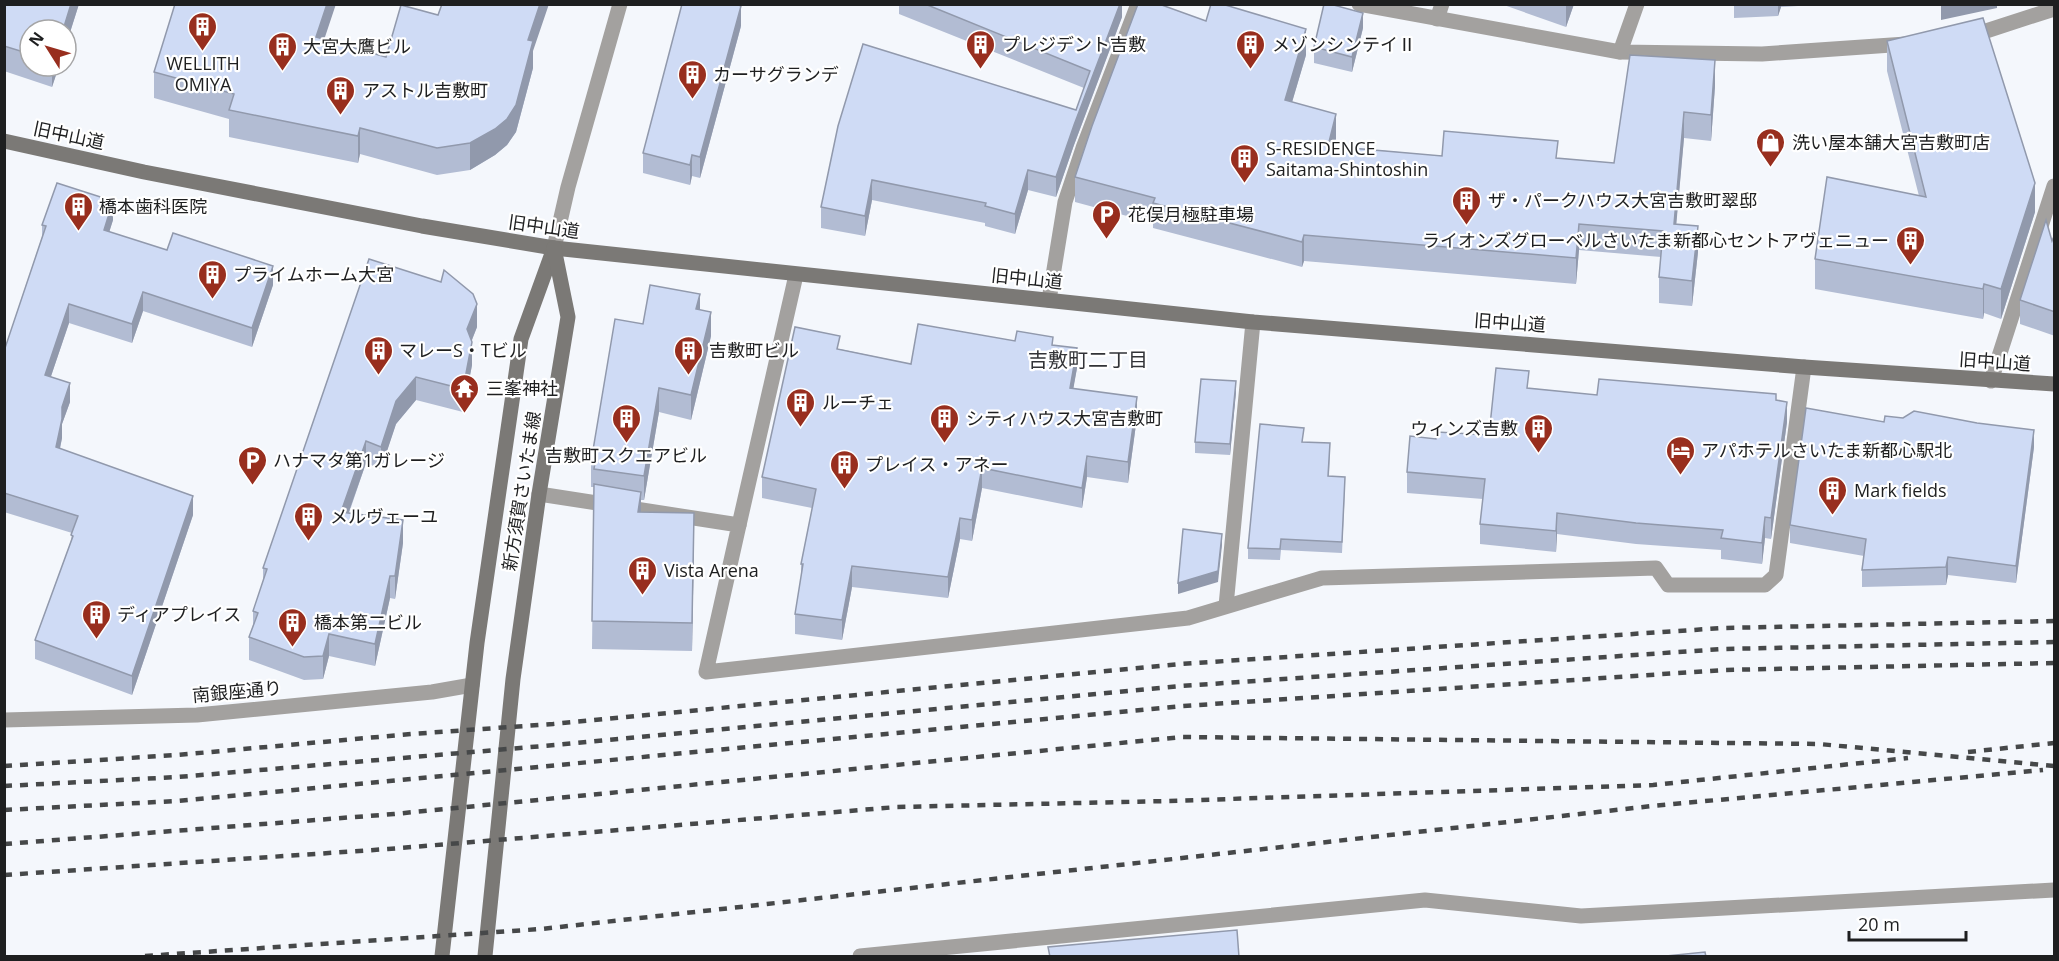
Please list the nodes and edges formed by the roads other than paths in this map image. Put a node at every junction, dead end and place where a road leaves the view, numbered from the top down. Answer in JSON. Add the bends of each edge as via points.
{"nodes":[{"id":1,"x":620,"y":4,"type":"edge"},
{"id":2,"x":1138,"y":4,"type":"edge"},
{"id":3,"x":1359,"y":4,"type":"edge"},
{"id":4,"x":1637,"y":4,"type":"edge"},
{"id":5,"x":2055,"y":9,"type":"edge"},
{"id":6,"x":1439,"y":12,"type":"edge"},
{"id":7,"x":1953,"y":38,"type":"edge"},
{"id":8,"x":1923,"y":44,"type":"edge"},
{"id":9,"x":1620,"y":52,"type":"junction"},
{"id":10,"x":4,"y":141,"type":"edge"},
{"id":11,"x":2055,"y":186,"type":"edge"},
{"id":12,"x":554,"y":248,"type":"junction"},
{"id":13,"x":796,"y":275,"type":"junction"},
{"id":14,"x":1049,"y":300,"type":"junction"},
{"id":15,"x":1253,"y":322,"type":"junction"},
{"id":16,"x":1804,"y":367,"type":"junction"},
{"id":17,"x":1991,"y":381,"type":"junction"},
{"id":18,"x":2055,"y":384,"type":"edge"},
{"id":19,"x":539,"y":494,"type":"junction"},
{"id":20,"x":739,"y":525,"type":"junction"},
{"id":21,"x":1226,"y":606,"type":"junction"},
{"id":22,"x":472,"y":685,"type":"junction"},
{"id":23,"x":4,"y":720,"type":"edge"},
{"id":24,"x":2055,"y":890,"type":"edge"},
{"id":25,"x":442,"y":957,"type":"edge"},
{"id":26,"x":485,"y":957,"type":"edge"},
{"id":27,"x":860,"y":957,"type":"edge"}],
"edges":[{"from":1,"to":12,"type":"street"},
{"from":2,"to":14,"type":"street","via":[[1065,202]]},
{"from":3,"to":6,"type":"street"},
{"from":4,"to":9,"type":"street"},
{"from":5,"to":7,"type":"street"},
{"from":6,"to":9,"type":"street"},
{"from":8,"to":9,"type":"street","via":[[1762,54]]},
{"from":10,"to":12,"type":"main road","name":"旧中山道","via":[[411,224]]},
{"from":11,"to":17,"type":"street"},
{"from":12,"to":13,"type":"main road","name":"旧中山道"},
{"from":12,"to":19,"type":"main road","name":"新方須賀さいたま線","via":[[568,317]]},
{"from":12,"to":22,"type":"main road","name":"新方須賀さいたま線","via":[[521,339]]},
{"from":13,"to":14,"type":"main road","name":"旧中山道"},
{"from":13,"to":20,"type":"street"},
{"from":14,"to":15,"type":"main road","name":"旧中山道"},
{"from":15,"to":16,"type":"main road","name":"旧中山道"},
{"from":15,"to":21,"type":"street"},
{"from":16,"to":17,"type":"main road","name":"旧中山道"},
{"from":16,"to":21,"type":"street","via":[[1776,575],[1766,585],[1668,585],[1656,568],[1322,578]]},
{"from":17,"to":18,"type":"main road","name":"旧中山道"},
{"from":19,"to":20,"type":"street"},
{"from":19,"to":26,"type":"main road","name":"新方須賀さいたま線","via":[[513,679]]},
{"from":20,"to":21,"type":"street","via":[[706,672],[1188,618]]},
{"from":22,"to":23,"type":"street","name":"南銀座通り","via":[[197,715]]},
{"from":22,"to":25,"type":"main road","name":"新方須賀さいたま線"},
{"from":24,"to":27,"type":"street","via":[[1581,916],[1425,900]]}]}
